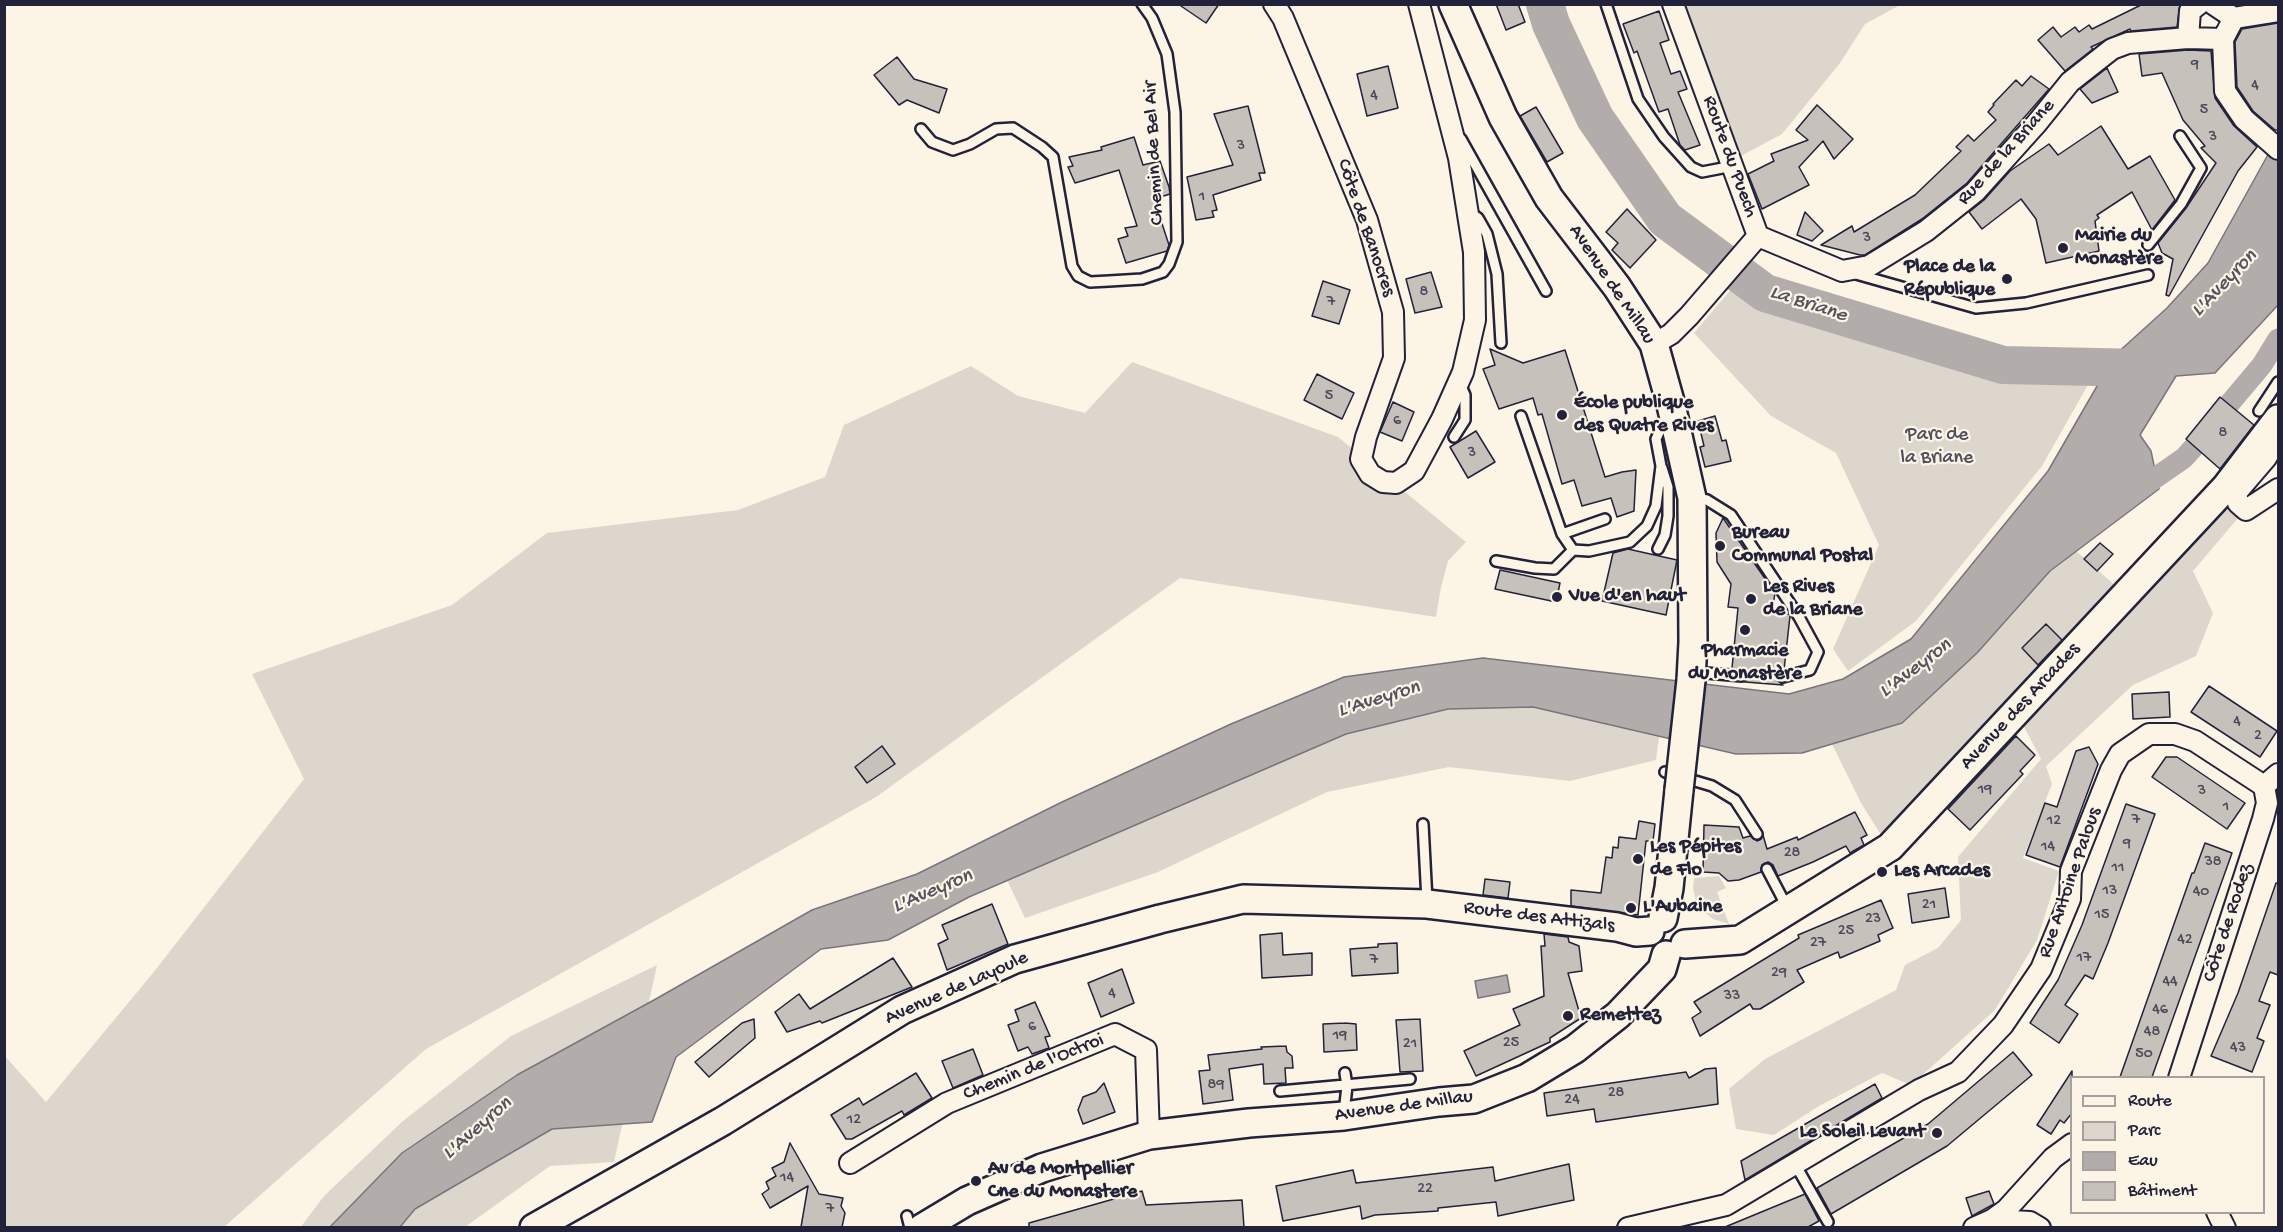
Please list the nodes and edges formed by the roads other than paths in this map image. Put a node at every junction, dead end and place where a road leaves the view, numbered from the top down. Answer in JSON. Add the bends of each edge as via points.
{"nodes":[{"id":1,"x":1142,"y":4,"type":"edge"},
{"id":2,"x":1274,"y":4,"type":"edge"},
{"id":3,"x":1409,"y":4,"type":"edge"},
{"id":4,"x":1453,"y":4,"type":"edge"},
{"id":5,"x":1606,"y":4,"type":"edge"},
{"id":6,"x":1673,"y":4,"type":"edge"},
{"id":7,"x":2199,"y":4,"type":"edge"},
{"id":8,"x":2213,"y":4,"type":"edge"},
{"id":9,"x":2278,"y":11,"type":"edge"},
{"id":10,"x":1422,"y":14,"type":"edge"},
{"id":11,"x":2234,"y":18,"type":"junction"},
{"id":12,"x":2188,"y":38,"type":"junction"},
{"id":13,"x":2223,"y":39,"type":"junction"},
{"id":14,"x":921,"y":129,"type":"dead end"},
{"id":15,"x":1453,"y":132,"type":"junction"},
{"id":16,"x":2180,"y":136,"type":"dead end"},
{"id":17,"x":2272,"y":144,"type":"edge"},
{"id":18,"x":1733,"y":166,"type":"junction"},
{"id":19,"x":1468,"y":210,"type":"junction"},
{"id":20,"x":1755,"y":240,"type":"junction"},
{"id":21,"x":2148,"y":245,"type":"dead end"},
{"id":22,"x":1842,"y":271,"type":"junction"},
{"id":23,"x":2148,"y":275,"type":"dead end"},
{"id":24,"x":1546,"y":291,"type":"dead end"},
{"id":25,"x":1501,"y":343,"type":"dead end"},
{"id":26,"x":1654,"y":344,"type":"junction"},
{"id":27,"x":1459,"y":381,"type":"junction"},
{"id":28,"x":2278,"y":382,"type":"edge"},
{"id":29,"x":1671,"y":405,"type":"junction"},
{"id":30,"x":2269,"y":415,"type":"edge"},
{"id":31,"x":1521,"y":416,"type":"dead end"},
{"id":32,"x":1454,"y":437,"type":"dead end"},
{"id":33,"x":2278,"y":437,"type":"edge"},
{"id":34,"x":1661,"y":466,"type":"junction"},
{"id":35,"x":2278,"y":489,"type":"edge"},
{"id":36,"x":1692,"y":498,"type":"junction"},
{"id":37,"x":1605,"y":519,"type":"dead end"},
{"id":38,"x":1562,"y":534,"type":"junction"},
{"id":39,"x":1658,"y":549,"type":"dead end"},
{"id":40,"x":1573,"y":550,"type":"junction"},
{"id":41,"x":1496,"y":561,"type":"dead end"},
{"id":42,"x":1690,"y":659,"type":"junction"},
{"id":43,"x":1742,"y":676,"type":"dead end"},
{"id":44,"x":1784,"y":677,"type":"dead end"},
{"id":45,"x":2271,"y":780,"type":"edge"},
{"id":46,"x":1672,"y":781,"type":"junction"},
{"id":47,"x":1423,"y":824,"type":"dead end"},
{"id":48,"x":1757,"y":834,"type":"dead end"},
{"id":49,"x":1767,"y":869,"type":"dead end"},
{"id":50,"x":1427,"y":904,"type":"junction"},
{"id":51,"x":1789,"y":910,"type":"junction"},
{"id":52,"x":1669,"y":936,"type":"junction"},
{"id":53,"x":1345,"y":1073,"type":"dead end"},
{"id":54,"x":2179,"y":1076,"type":"edge"},
{"id":55,"x":1410,"y":1079,"type":"dead end"},
{"id":56,"x":1347,"y":1086,"type":"junction"},
{"id":57,"x":1280,"y":1091,"type":"dead end"},
{"id":58,"x":1344,"y":1116,"type":"junction"},
{"id":59,"x":1149,"y":1135,"type":"junction"},
{"id":60,"x":2070,"y":1145,"type":"edge"},
{"id":61,"x":850,"y":1163,"type":"dead end"},
{"id":62,"x":1795,"y":1164,"type":"junction"},
{"id":63,"x":915,"y":1222,"type":"edge"},
{"id":64,"x":1828,"y":1222,"type":"dead end"},
{"id":65,"x":1986,"y":1225,"type":"edge"},
{"id":66,"x":534,"y":1227,"type":"edge"},
{"id":67,"x":910,"y":1227,"type":"edge"},
{"id":68,"x":1628,"y":1227,"type":"edge"},
{"id":69,"x":2040,"y":1227,"type":"edge"}],
"edges":[{"from":1,"to":14,"type":"lane","name":"Chemin de Bel Air","via":[[1167,54],[1175,112],[1177,242],[1163,272],[1142,279],[1090,282],[1078,276],[1072,266],[1053,157],[1013,128],[996,129],[953,150],[932,142]]},
{"from":2,"to":27,"type":"street","name":"Côte de Banocres","via":[[1367,220],[1393,312],[1394,358],[1361,459],[1370,474],[1383,482],[1396,483],[1414,471]]},
{"from":3,"to":10,"type":"street"},
{"from":4,"to":26,"type":"street","name":"Avenue de Millau","via":[[1503,117],[1550,198]]},
{"from":5,"to":18,"type":"lane","via":[[1638,99],[1664,137],[1691,167],[1702,172]]},
{"from":6,"to":18,"type":"street","name":"Route du Puech"},
{"from":7,"to":12,"type":"street","via":[[2190,11]]},
{"from":8,"to":11,"type":"street"},
{"from":9,"to":11,"type":"street"},
{"from":10,"to":15,"type":"street"},
{"from":11,"to":13,"type":"street"},
{"from":12,"to":13,"type":"street","name":"Rue de la Briane"},
{"from":12,"to":22,"type":"street","name":"Rue de la Briane","via":[[2112,49],[2070,82],[1975,192],[1953,211],[1869,266]]},
{"from":13,"to":17,"type":"street","via":[[2225,91],[2244,119]]},
{"from":15,"to":19,"type":"street"},
{"from":15,"to":24,"type":"lane","via":[[1461,139]]},
{"from":16,"to":21,"type":"lane","via":[[2201,168],[2181,204]]},
{"from":18,"to":20,"type":"street","name":"Route du Puech"},
{"from":19,"to":25,"type":"lane","via":[[1487,234],[1494,264]]},
{"from":19,"to":27,"type":"street","via":[[1474,252],[1475,320]]},
{"from":20,"to":22,"type":"street"},
{"from":20,"to":26,"type":"street","name":"Route du Puech","via":[[1671,334]]},
{"from":22,"to":23,"type":"lane","via":[[1976,308],[2026,303]]},
{"from":26,"to":29,"type":"street","name":"Avenue de Millau"},
{"from":27,"to":32,"type":"lane","via":[[1465,395],[1466,420]]},
{"from":28,"to":30,"type":"lane"},
{"from":29,"to":34,"type":"lane","via":[[1656,439]]},
{"from":29,"to":36,"type":"street","name":"Avenue de Millau"},
{"from":30,"to":51,"type":"street","name":"Avenue des Arcades","via":[[2226,487],[1890,847]]},
{"from":31,"to":38,"type":"lane"},
{"from":33,"to":35,"type":"street","via":[[2236,493],[2238,503],[2246,510]]},
{"from":34,"to":39,"type":"lane","via":[[1668,487],[1668,516]]},
{"from":34,"to":40,"type":"lane","via":[[1656,506],[1647,526],[1630,542],[1589,551]]},
{"from":36,"to":42,"type":"street","name":"Avenue de Millau"},
{"from":36,"to":44,"type":"lane","via":[[1707,500],[1731,515],[1818,652],[1810,670]]},
{"from":37,"to":38,"type":"lane"},
{"from":38,"to":40,"type":"lane"},
{"from":40,"to":41,"type":"lane","via":[[1554,569]]},
{"from":42,"to":43,"type":"lane"},
{"from":42,"to":46,"type":"street","name":"Avenue de Millau","bridge":true},
{"from":45,"to":54,"type":"street","name":"Côte de Rodez","via":[[2263,819]]},
{"from":45,"to":62,"type":"street","name":"Rue Antoine Palous","via":[[2175,734],[2149,734],[2120,754],[2071,871],[2070,898],[2041,969],[2003,1025],[1958,1072],[1918,1090]]},
{"from":46,"to":48,"type":"lane","via":[[1712,786],[1735,800]]},
{"from":46,"to":52,"type":"street","name":"Avenue de Millau"},
{"from":47,"to":50,"type":"lane"},
{"from":49,"to":51,"type":"lane"},
{"from":50,"to":52,"type":"street","name":"Route des Attizals"},
{"from":50,"to":66,"type":"street","name":"Avenue de Layoule","via":[[1240,900],[1015,960],[902,1010],[723,1121]]},
{"from":51,"to":52,"type":"street","name":"Avenue des Arcades","via":[[1740,940],[1721,943]]},
{"from":52,"to":58,"type":"street","name":"Avenue de Millau","via":[[1635,997],[1618,1015],[1575,1049],[1527,1078],[1474,1099]]},
{"from":53,"to":56,"type":"lane"},
{"from":55,"to":56,"type":"lane"},
{"from":56,"to":57,"type":"lane"},
{"from":56,"to":58,"type":"lane"},
{"from":58,"to":59,"type":"street","name":"Avenue de Millau"},
{"from":59,"to":61,"type":"street","name":"Chemin de l'Octroi","via":[[1146,1050],[1115,1035],[947,1102]]},
{"from":59,"to":63,"type":"street","name":"Avenue de Millau","via":[[1042,1168]]},
{"from":60,"to":65,"type":"street"},
{"from":62,"to":64,"type":"lane"},
{"from":62,"to":68,"type":"street","name":"Rue Antoine Palous","via":[[1726,1205]]},
{"from":63,"to":67,"type":"lane"},
{"from":65,"to":69,"type":"street","via":[[2030,1222]]}]}
